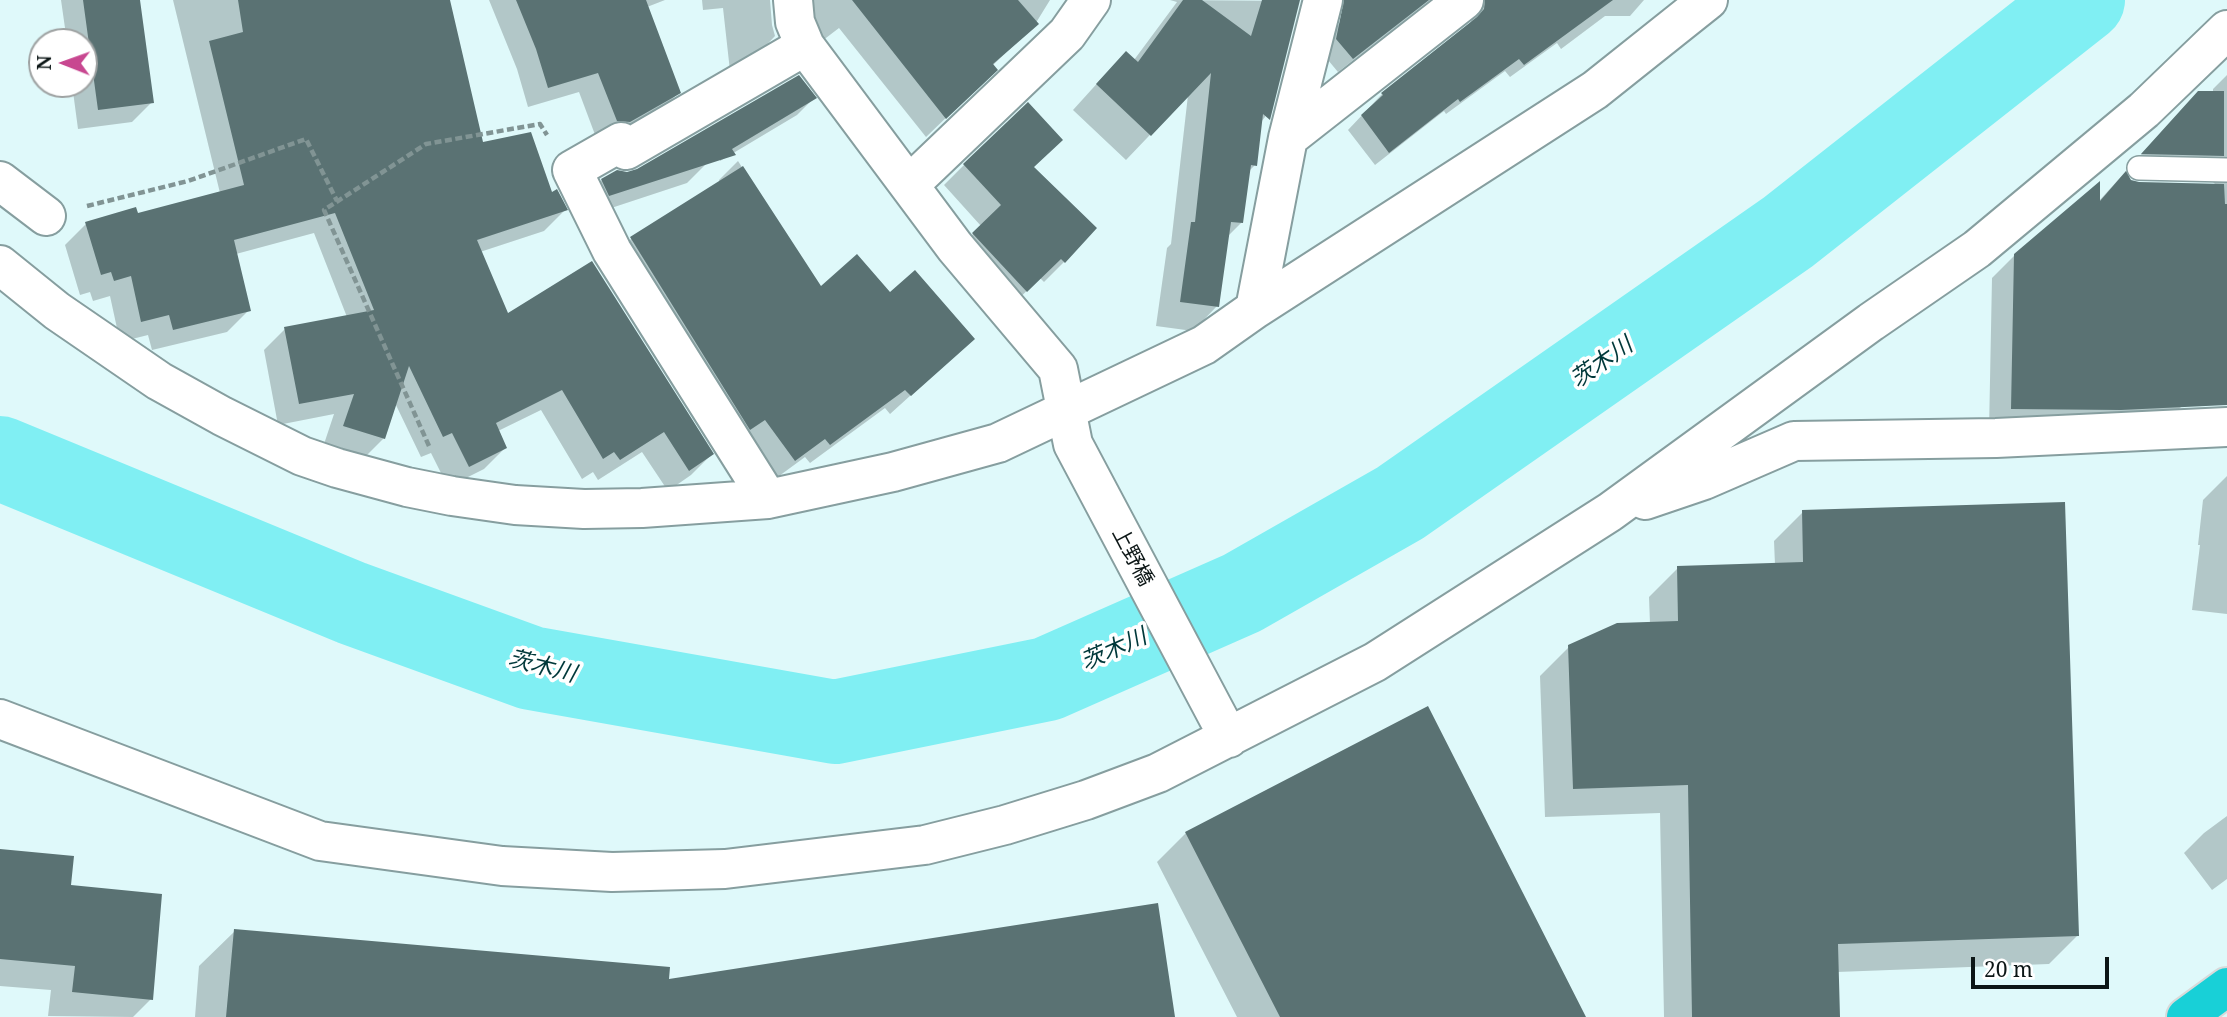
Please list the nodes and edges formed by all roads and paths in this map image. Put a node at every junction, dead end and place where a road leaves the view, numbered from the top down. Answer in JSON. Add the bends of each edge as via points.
{"nodes":[{"id":1,"x":793,"y":0,"type":"edge"},
{"id":2,"x":1091,"y":0,"type":"edge"},
{"id":3,"x":1323,"y":0,"type":"edge"},
{"id":4,"x":1464,"y":0,"type":"edge"},
{"id":5,"x":1704,"y":2,"type":"edge"},
{"id":6,"x":2227,"y":30,"type":"edge"},
{"id":7,"x":805,"y":46,"type":"junction"},
{"id":8,"x":1288,"y":138,"type":"junction"},
{"id":9,"x":2139,"y":168,"type":"dead end"},
{"id":10,"x":572,"y":170,"type":"junction"},
{"id":11,"x":2227,"y":170,"type":"edge"},
{"id":12,"x":0,"y":181,"type":"edge"},
{"id":13,"x":909,"y":185,"type":"junction"},
{"id":14,"x":337,"y":201,"type":"junction"},
{"id":15,"x":46,"y":216,"type":"joint"},
{"id":16,"x":0,"y":265,"type":"edge"},
{"id":17,"x":1255,"y":309,"type":"junction"},
{"id":18,"x":2227,"y":427,"type":"edge"},
{"id":19,"x":1069,"y":428,"type":"junction"},
{"id":20,"x":452,"y":496,"type":"junction"},
{"id":21,"x":768,"y":499,"type":"junction"},
{"id":22,"x":1610,"y":512,"type":"junction"},
{"id":23,"x":0,"y":719,"type":"edge"},
{"id":24,"x":1221,"y":722,"type":"junction"},
{"id":25,"x":2227,"y":987,"type":"edge"},
{"id":26,"x":2186,"y":1017,"type":"edge"}],
"edges":[{"from":1,"to":7,"type":"street","name":"上野橋","via":[[795,22]]},
{"from":2,"to":13,"type":"street","via":[[1067,34]]},
{"from":3,"to":8,"type":"street"},
{"from":4,"to":8,"type":"street"},
{"from":5,"to":17,"type":"street","via":[[1595,90]]},
{"from":6,"to":22,"type":"street","via":[[2144,110],[1977,249]]},
{"from":7,"to":10,"type":"street","via":[[626,150],[621,142]]},
{"from":7,"to":13,"type":"street","name":"上野橋"},
{"from":8,"to":17,"type":"street"},
{"from":9,"to":11,"type":"lane"},
{"from":10,"to":14,"type":"path","via":[[540,124],[426,144]]},
{"from":10,"to":21,"type":"street","via":[[612,251]]},
{"from":12,"to":15,"type":"street"},
{"from":13,"to":19,"type":"street","name":"上野橋","via":[[1058,369]]},
{"from":14,"to":15,"type":"path","via":[[306,139],[188,181]]},
{"from":14,"to":20,"type":"path","via":[[324,210]]},
{"from":16,"to":20,"type":"street","via":[[111,349],[222,416],[302,456]]},
{"from":17,"to":19,"type":"street"},
{"from":18,"to":22,"type":"street","via":[[1996,438],[1794,441],[1704,480]]},
{"from":19,"to":21,"type":"street"},
{"from":19,"to":24,"type":"street","name":"上野橋"},
{"from":20,"to":21,"type":"street","via":[[584,509]]},
{"from":22,"to":24,"type":"street","via":[[1375,662]]},
{"from":23,"to":24,"type":"street","via":[[320,841],[502,866],[612,873],[725,869],[925,845],[1005,825],[1158,774]]},
{"from":25,"to":26,"type":"highway"}]}
